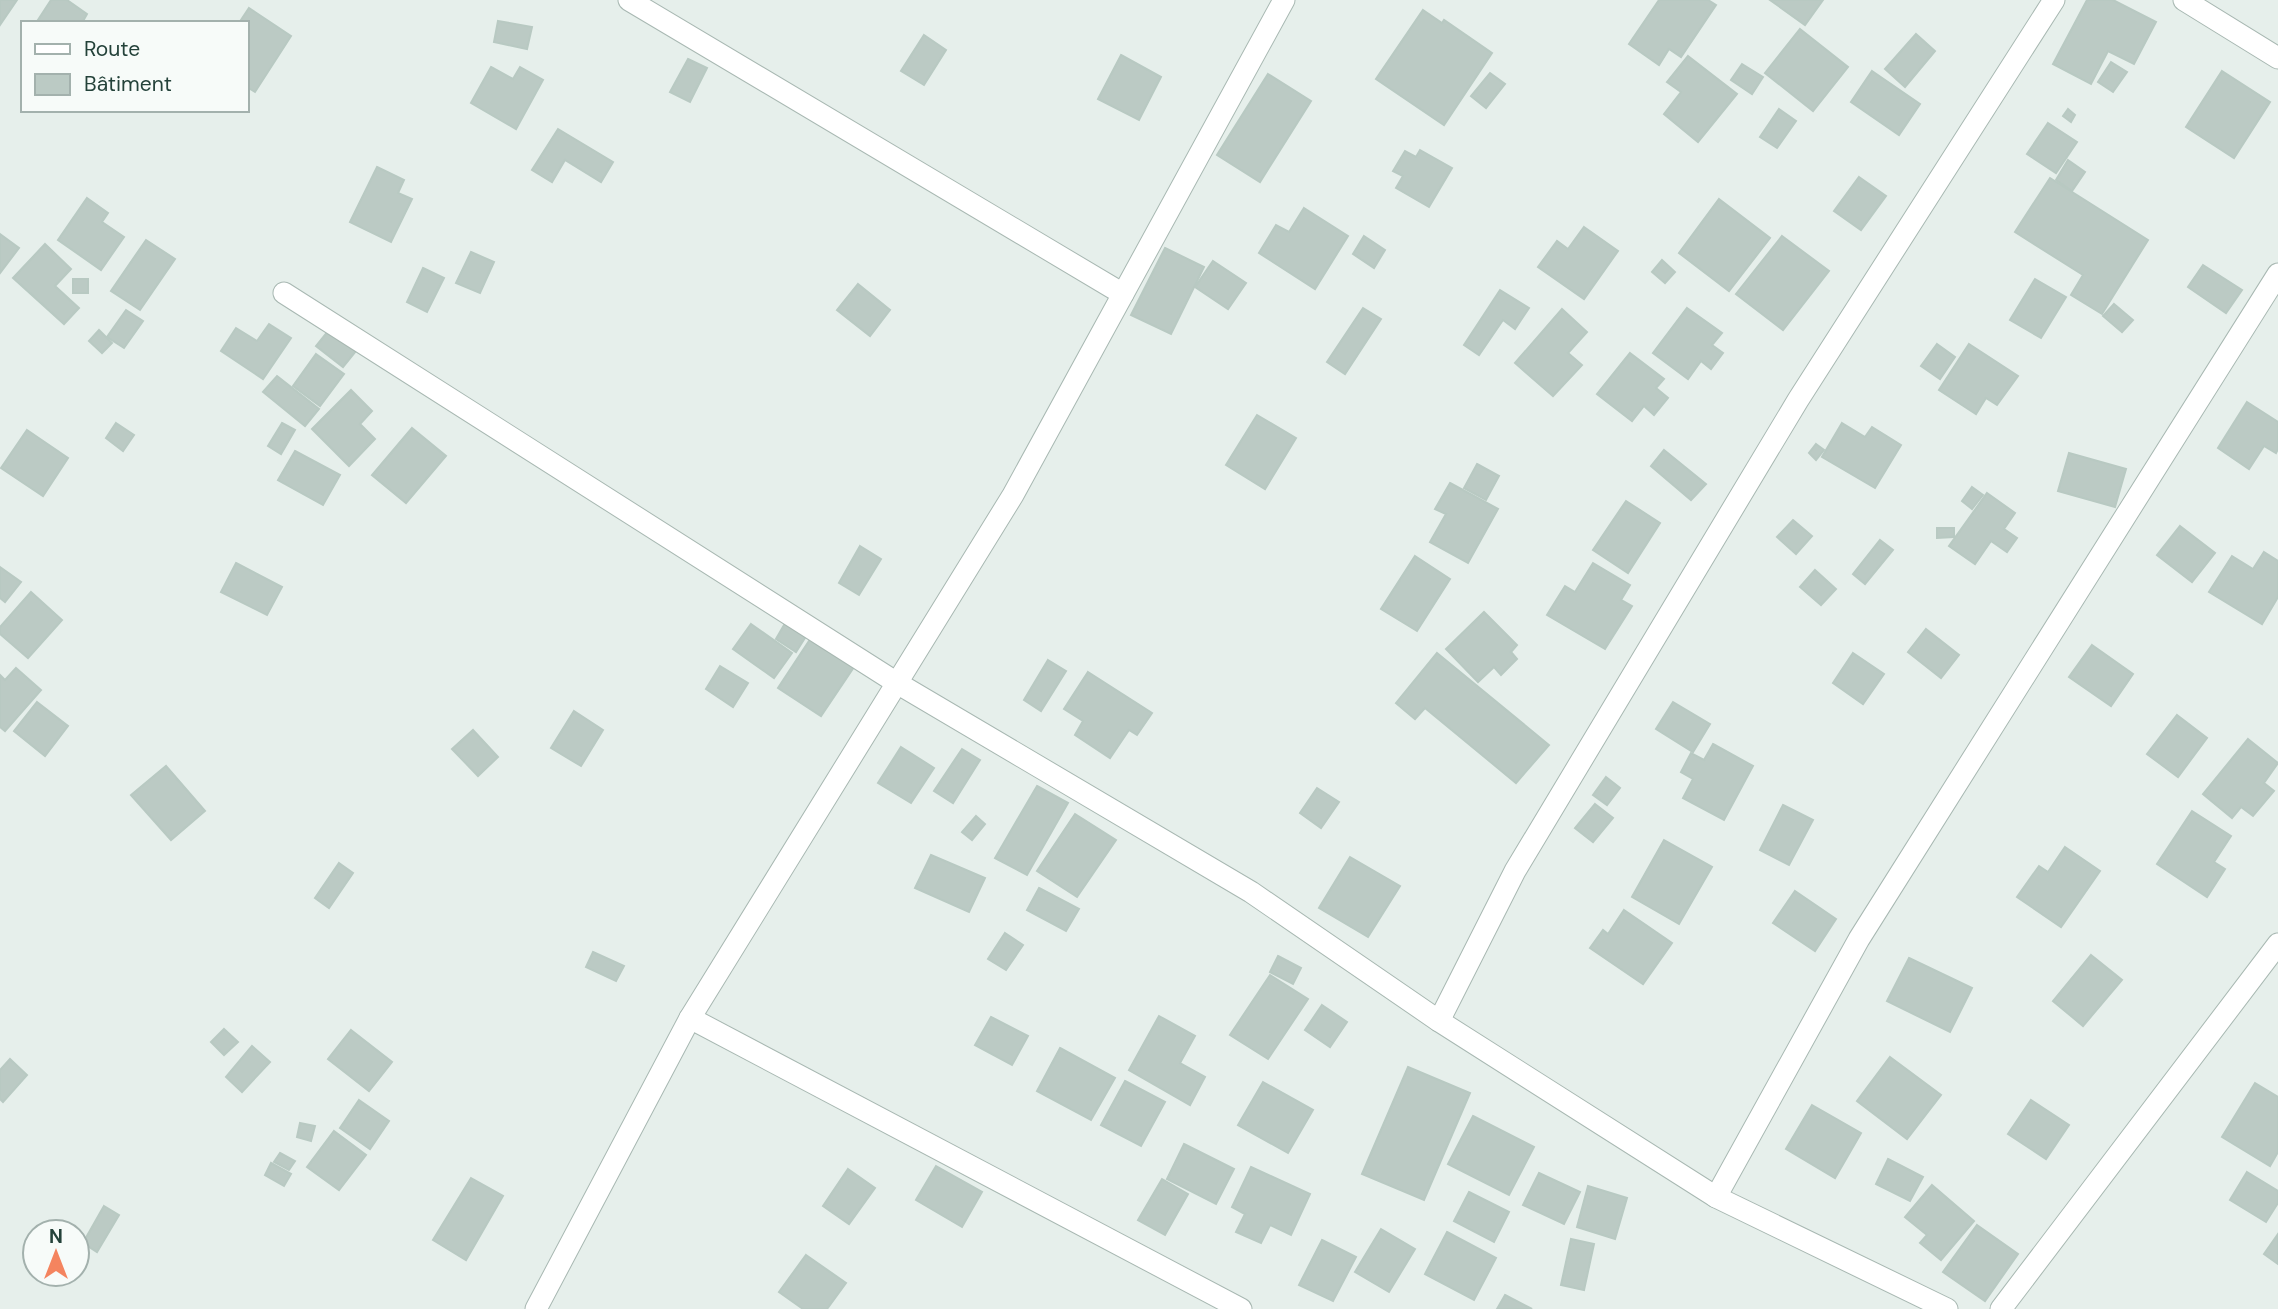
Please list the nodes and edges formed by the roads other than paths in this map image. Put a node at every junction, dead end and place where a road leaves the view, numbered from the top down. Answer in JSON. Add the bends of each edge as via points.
{"nodes":[{"id":1,"x":629,"y":0,"type":"edge"},
{"id":2,"x":1284,"y":0,"type":"edge"},
{"id":3,"x":2054,"y":0,"type":"edge"},
{"id":4,"x":2185,"y":0,"type":"edge"},
{"id":5,"x":2278,"y":58,"type":"edge"},
{"id":6,"x":2278,"y":274,"type":"edge"},
{"id":7,"x":284,"y":293,"type":"dead end"},
{"id":8,"x":1123,"y":294,"type":"junction"},
{"id":9,"x":897,"y":683,"type":"junction"},
{"id":10,"x":2278,"y":944,"type":"edge"},
{"id":11,"x":690,"y":1018,"type":"junction"},
{"id":12,"x":1439,"y":1021,"type":"junction"},
{"id":13,"x":1716,"y":1197,"type":"junction"},
{"id":14,"x":536,"y":1309,"type":"edge"},
{"id":15,"x":1241,"y":1309,"type":"edge"},
{"id":16,"x":1947,"y":1309,"type":"edge"},
{"id":17,"x":2001,"y":1309,"type":"edge"}],
"edges":[{"from":1,"to":8,"type":"street"},
{"from":2,"to":8,"type":"street"},
{"from":3,"to":12,"type":"street","via":[[1791,412],[1515,871]]},
{"from":4,"to":5,"type":"street"},
{"from":6,"to":13,"type":"street","via":[[1859,939]]},
{"from":7,"to":9,"type":"street"},
{"from":8,"to":9,"type":"street","via":[[1013,495]]},
{"from":9,"to":11,"type":"street"},
{"from":9,"to":12,"type":"street","via":[[1251,892]]},
{"from":10,"to":17,"type":"street"},
{"from":11,"to":14,"type":"street"},
{"from":11,"to":15,"type":"street"},
{"from":12,"to":13,"type":"street"},
{"from":13,"to":16,"type":"street"}]}
